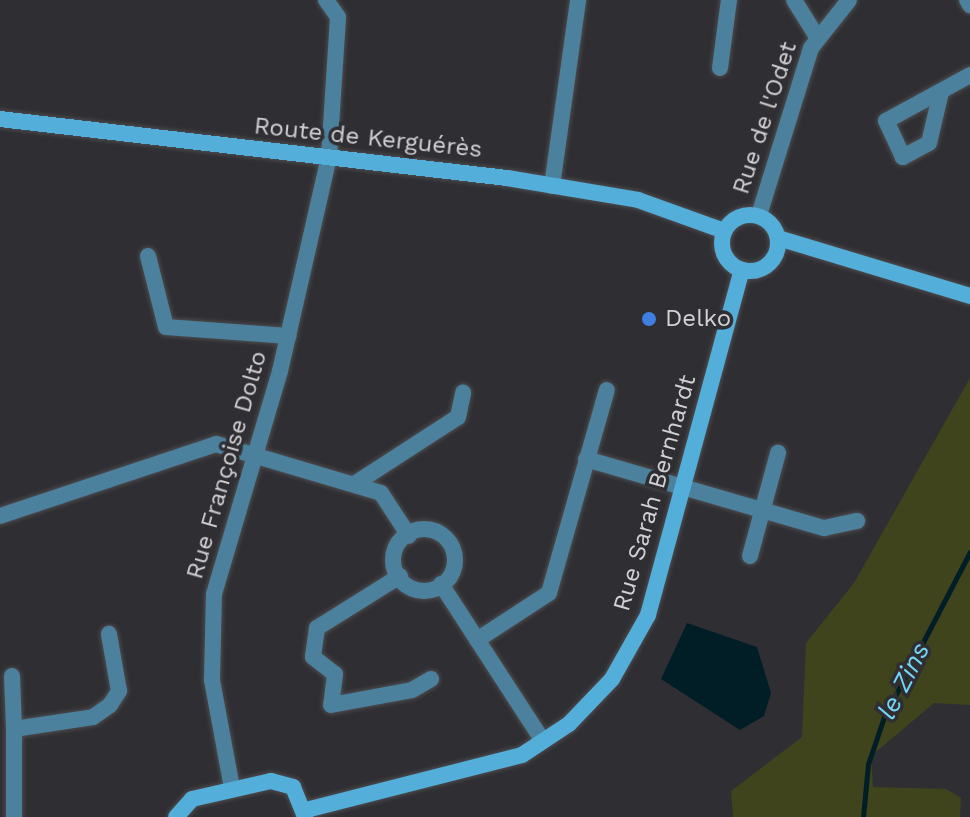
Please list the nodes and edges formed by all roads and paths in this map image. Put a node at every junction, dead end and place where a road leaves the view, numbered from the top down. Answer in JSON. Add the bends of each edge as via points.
{"nodes":[{"id":1,"x":326,"y":0,"type":"edge"},
{"id":2,"x":578,"y":0,"type":"edge"},
{"id":3,"x":729,"y":0,"type":"edge"},
{"id":4,"x":794,"y":0,"type":"edge"},
{"id":5,"x":849,"y":0,"type":"edge"},
{"id":6,"x":817,"y":37,"type":"junction"},
{"id":7,"x":720,"y":68,"type":"dead end"},
{"id":8,"x":970,"y":75,"type":"edge"},
{"id":9,"x":941,"y":92,"type":"dead end"},
{"id":10,"x":0,"y":119,"type":"edge"},
{"id":11,"x":329,"y":157,"type":"junction"},
{"id":12,"x":552,"y":186,"type":"junction"},
{"id":13,"x":759,"y":215,"type":"junction"},
{"id":14,"x":724,"y":231,"type":"junction"},
{"id":15,"x":778,"y":238,"type":"junction"},
{"id":16,"x":148,"y":256,"type":"dead end"},
{"id":17,"x":742,"y":270,"type":"junction"},
{"id":18,"x":970,"y":296,"type":"edge"},
{"id":19,"x":289,"y":336,"type":"junction"},
{"id":20,"x":607,"y":390,"type":"dead end"},
{"id":21,"x":463,"y":393,"type":"dead end"},
{"id":22,"x":778,"y":453,"type":"dead end"},
{"id":23,"x":254,"y":456,"type":"junction"},
{"id":24,"x":586,"y":459,"type":"junction"},
{"id":25,"x":356,"y":483,"type":"junction"},
{"id":26,"x":684,"y":485,"type":"junction"},
{"id":27,"x":762,"y":508,"type":"junction"},
{"id":28,"x":0,"y":516,"type":"edge"},
{"id":29,"x":857,"y":521,"type":"dead end"},
{"id":30,"x":409,"y":536,"type":"junction"},
{"id":31,"x":750,"y":556,"type":"dead end"},
{"id":32,"x":400,"y":576,"type":"junction"},
{"id":33,"x":441,"y":584,"type":"junction"},
{"id":34,"x":109,"y":634,"type":"dead end"},
{"id":35,"x":477,"y":640,"type":"junction"},
{"id":36,"x":12,"y":676,"type":"dead end"},
{"id":37,"x":431,"y":679,"type":"dead end"},
{"id":38,"x":14,"y":729,"type":"junction"},
{"id":39,"x":543,"y":741,"type":"junction"},
{"id":40,"x":232,"y":788,"type":"junction"},
{"id":41,"x":306,"y":813,"type":"edge"},
{"id":42,"x":14,"y":817,"type":"edge"},
{"id":43,"x":176,"y":817,"type":"edge"}],
"edges":[{"from":1,"to":11,"type":"street","name":"Rue Françoise Dolto","via":[[338,17]]},
{"from":2,"to":12,"type":"street"},
{"from":3,"to":7,"type":"street"},
{"from":4,"to":6,"type":"street"},
{"from":5,"to":6,"type":"street","name":"Rue de l'Odet"},
{"from":6,"to":13,"type":"street","name":"Rue de l'Odet"},
{"from":8,"to":9,"type":"street"},
{"from":10,"to":11,"type":"street","name":"Route de Kerguérès"},
{"from":11,"to":12,"type":"street","name":"Route de Kerguérès"},
{"from":11,"to":19,"type":"street","name":"Rue Françoise Dolto"},
{"from":12,"to":14,"type":"street","name":"Route de Kerguérès","via":[[638,200]]},
{"from":13,"to":14,"type":"street","via":[[743,215]]},
{"from":13,"to":15,"type":"street"},
{"from":14,"to":17,"type":"street","via":[[723,250]]},
{"from":15,"to":17,"type":"street","via":[[769,264]]},
{"from":15,"to":18,"type":"street"},
{"from":16,"to":19,"type":"street","via":[[166,327]]},
{"from":17,"to":26,"type":"street","name":"Rue Sarah Bernhardt"},
{"from":19,"to":23,"type":"street","name":"Rue Françoise Dolto"},
{"from":20,"to":24,"type":"street"},
{"from":21,"to":25,"type":"street","via":[[458,417]]},
{"from":22,"to":27,"type":"street"},
{"from":23,"to":25,"type":"street"},
{"from":23,"to":28,"type":"street","via":[[216,444]]},
{"from":23,"to":40,"type":"street","name":"Rue Françoise Dolto","via":[[214,594],[210,643]]},
{"from":24,"to":26,"type":"street"},
{"from":24,"to":35,"type":"street","via":[[549,593]]},
{"from":25,"to":30,"type":"street","via":[[381,493]]},
{"from":26,"to":27,"type":"street"},
{"from":26,"to":39,"type":"street","name":"Rue Sarah Bernhardt","via":[[648,615],[612,679]]},
{"from":27,"to":29,"type":"street","via":[[824,528]]},
{"from":27,"to":31,"type":"street"},
{"from":30,"to":32,"type":"street","via":[[390,552]]},
{"from":30,"to":33,"type":"street","via":[[432,526],[448,545],[459,567]]},
{"from":32,"to":33,"type":"street","via":[[419,595]]},
{"from":32,"to":37,"type":"street","via":[[317,628],[313,657],[335,674],[331,705],[412,690]]},
{"from":33,"to":35,"type":"street"},
{"from":34,"to":38,"type":"street","via":[[119,691],[110,705],[93,717]]},
{"from":35,"to":39,"type":"street"},
{"from":36,"to":38,"type":"street"},
{"from":38,"to":42,"type":"street"},
{"from":39,"to":41,"type":"street","name":"Rue Sarah Bernhardt","via":[[481,771]]},
{"from":40,"to":41,"type":"street","via":[[271,781],[293,787]]},
{"from":40,"to":43,"type":"street","via":[[192,799]]}]}
